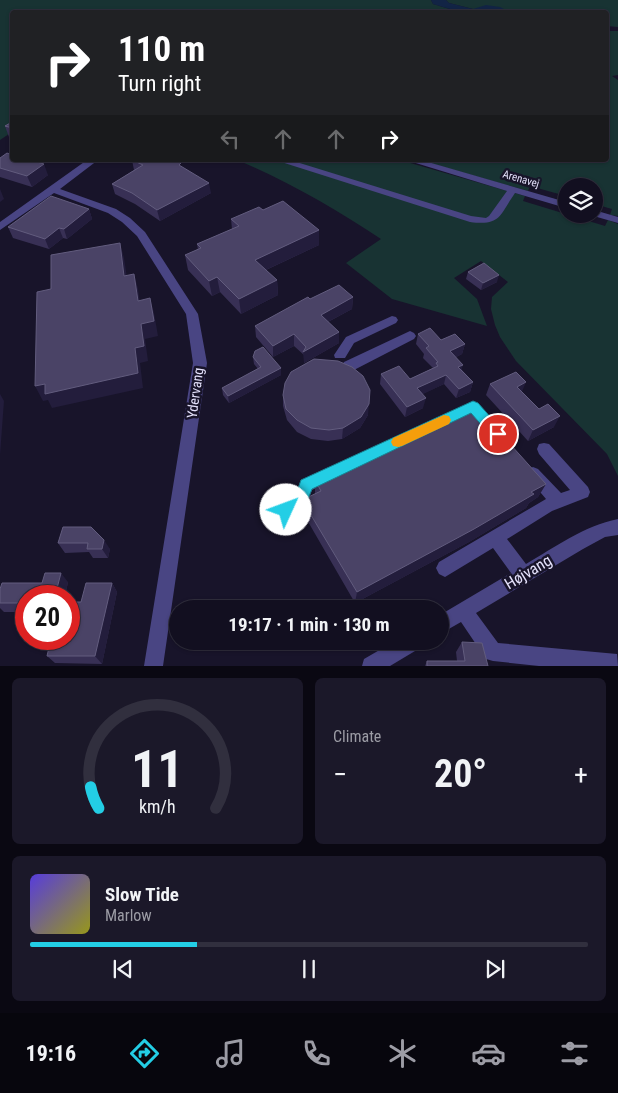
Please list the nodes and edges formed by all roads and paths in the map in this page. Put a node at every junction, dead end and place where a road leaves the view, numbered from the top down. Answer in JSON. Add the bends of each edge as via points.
{"nodes":[{"id":1,"x":90,"y":162,"type":"edge"},
{"id":2,"x":286,"y":162,"type":"edge"},
{"id":3,"x":418,"y":162,"type":"edge"},
{"id":4,"x":52,"y":189,"type":"junction"},
{"id":5,"x":512,"y":190,"type":"junction"},
{"id":6,"x":558,"y":203,"type":"edge"},
{"id":7,"x":603,"y":216,"type":"edge"},
{"id":8,"x":618,"y":220,"type":"edge"},
{"id":9,"x":0,"y":226,"type":"edge"},
{"id":10,"x":392,"y":320,"type":"dead end"},
{"id":11,"x":410,"y":336,"type":"dead end"},
{"id":12,"x":340,"y":355,"type":"dead end"},
{"id":13,"x":349,"y":366,"type":"edge"},
{"id":14,"x":544,"y":449,"type":"dead end"},
{"id":15,"x":526,"y":465,"type":"edge"},
{"id":16,"x":342,"y":468,"type":"edge"},
{"id":17,"x":559,"y":502,"type":"junction"},
{"id":18,"x":272,"y":517,"type":"dead end"},
{"id":19,"x":618,"y":527,"type":"edge"},
{"id":20,"x":495,"y":538,"type":"junction"},
{"id":21,"x":445,"y":568,"type":"dead end"},
{"id":22,"x":524,"y":575,"type":"junction"},
{"id":23,"x":464,"y":610,"type":"junction"},
{"id":24,"x":449,"y":619,"type":"edge"},
{"id":25,"x":398,"y":650,"type":"edge"},
{"id":26,"x":618,"y":665,"type":"edge"},
{"id":27,"x":153,"y":666,"type":"edge"},
{"id":28,"x":372,"y":666,"type":"edge"}],
"edges":[{"from":1,"to":4,"type":"street"},
{"from":2,"to":5,"type":"street","via":[[470,220],[494,218]]},
{"from":3,"to":5,"type":"street","name":"Arenavej"},
{"from":4,"to":9,"type":"street"},
{"from":4,"to":27,"type":"street","name":"Ydervang","via":[[112,211],[126,220],[153,250],[192,314],[200,363]]},
{"from":5,"to":6,"type":"street","name":"Arenavej"},
{"from":7,"to":8,"type":"street"},
{"from":10,"to":12,"type":"street","via":[[350,340]]},
{"from":11,"to":13,"type":"street"},
{"from":14,"to":17,"type":"street","via":[[582,492]]},
{"from":15,"to":17,"type":"street"},
{"from":16,"to":18,"type":"street","via":[[306,485],[299,504]]},
{"from":17,"to":20,"type":"street","via":[[548,505]]},
{"from":19,"to":22,"type":"street","name":"Højvang","via":[[576,542]]},
{"from":20,"to":21,"type":"street"},
{"from":20,"to":22,"type":"street"},
{"from":22,"to":23,"type":"street","name":"Højvang"},
{"from":23,"to":24,"type":"street","name":"Højvang"},
{"from":23,"to":26,"type":"street","via":[[493,652]]},
{"from":25,"to":28,"type":"street"}]}
